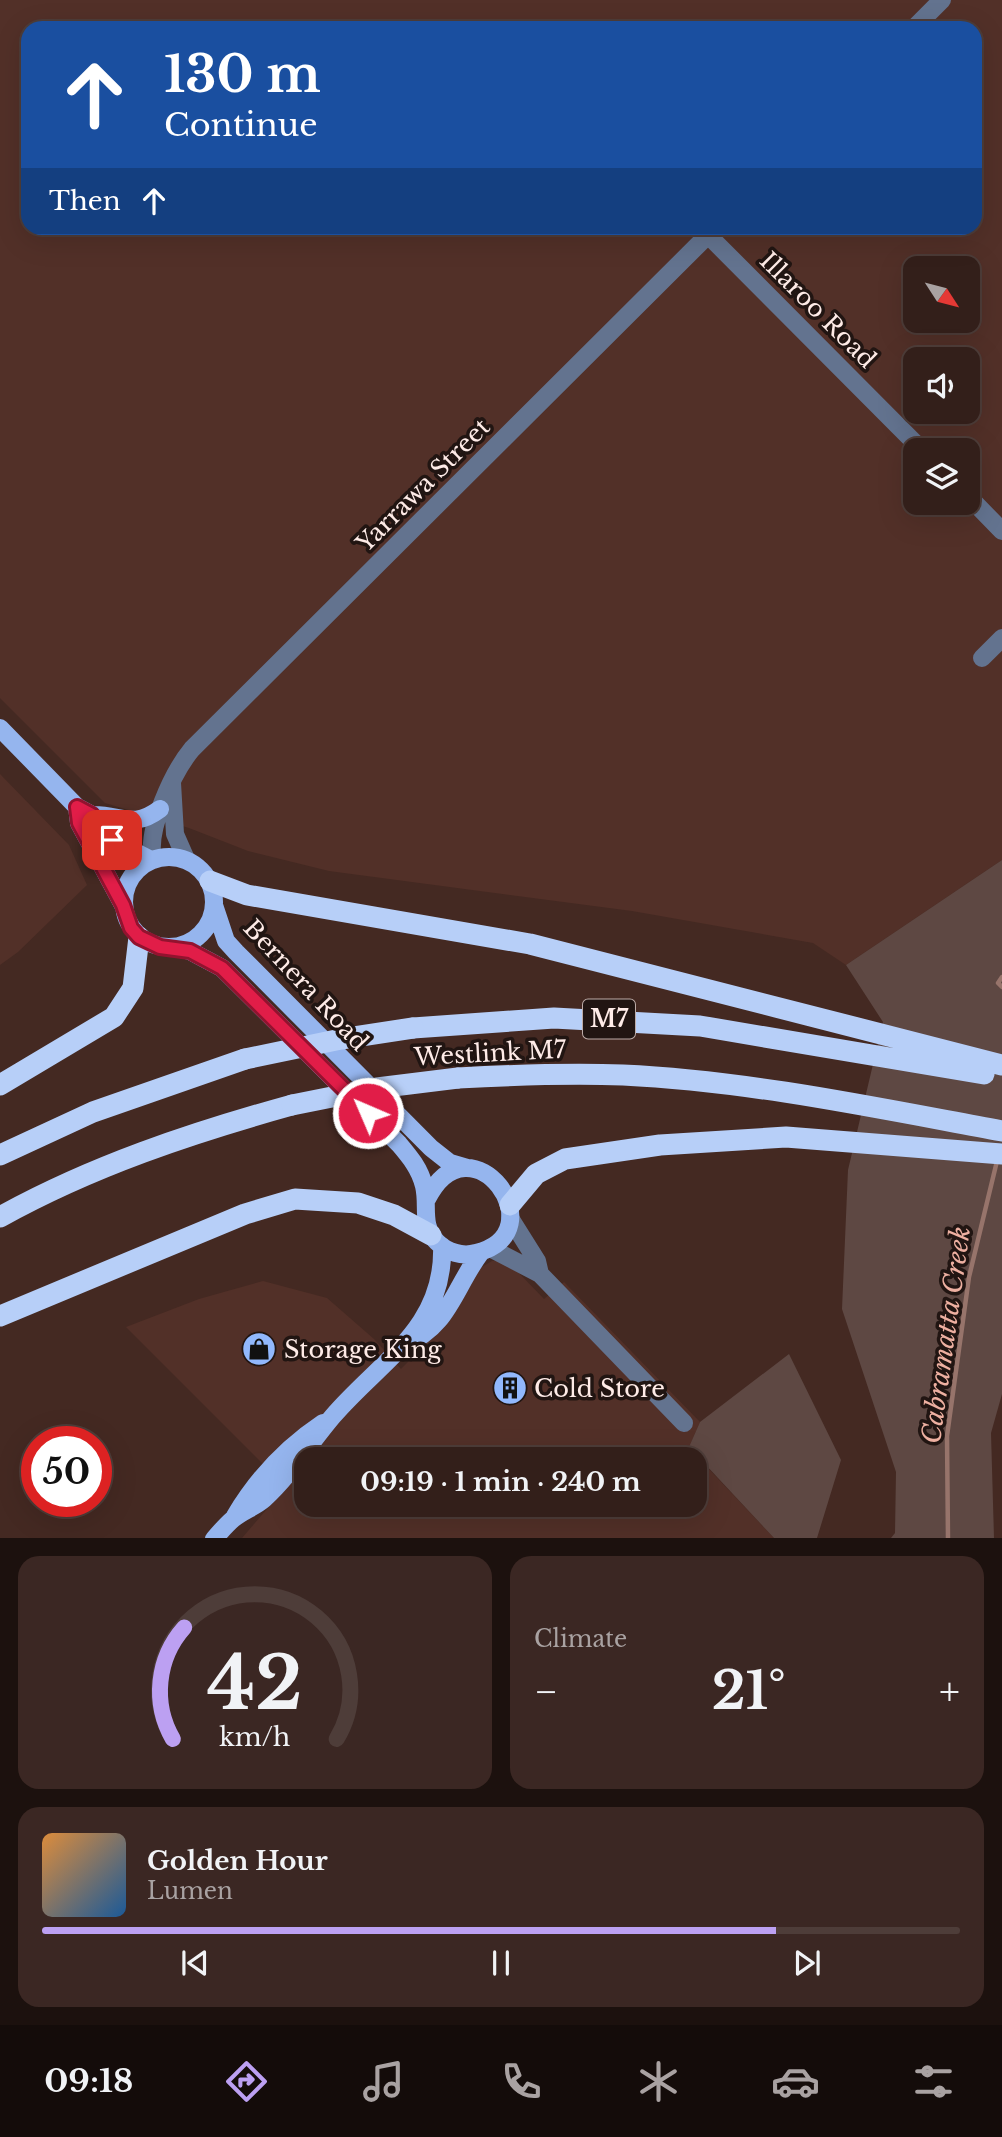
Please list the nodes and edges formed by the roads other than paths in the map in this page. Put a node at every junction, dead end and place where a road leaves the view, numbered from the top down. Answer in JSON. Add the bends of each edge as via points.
{"nodes":[{"id":1,"x":942,"y":0,"type":"edge"},
{"id":2,"x":921,"y":21,"type":"edge"},
{"id":3,"x":708,"y":235,"type":"edge"},
{"id":4,"x":716,"y":235,"type":"edge"},
{"id":5,"x":910,"y":438,"type":"edge"},
{"id":6,"x":980,"y":508,"type":"edge"},
{"id":7,"x":1002,"y":531,"type":"edge"},
{"id":8,"x":1002,"y":638,"type":"edge"},
{"id":9,"x":982,"y":658,"type":"dead end"},
{"id":10,"x":0,"y":728,"type":"edge"},
{"id":11,"x":172,"y":783,"type":"junction"},
{"id":12,"x":160,"y":809,"type":"junction"},
{"id":13,"x":85,"y":811,"type":"junction"},
{"id":14,"x":152,"y":859,"type":"junction"},
{"id":15,"x":186,"y":859,"type":"junction"},
{"id":16,"x":210,"y":881,"type":"junction"},
{"id":17,"x":123,"y":905,"type":"junction"},
{"id":18,"x":214,"y":905,"type":"junction"},
{"id":19,"x":139,"y":937,"type":"junction"},
{"id":20,"x":172,"y":947,"type":"junction"},
{"id":21,"x":1002,"y":1065,"type":"edge"},
{"id":22,"x":1002,"y":1077,"type":"edge"},
{"id":23,"x":0,"y":1086,"type":"edge"},
{"id":24,"x":1002,"y":1131,"type":"edge"},
{"id":25,"x":1002,"y":1154,"type":"edge"},
{"id":26,"x":0,"y":1155,"type":"edge"},
{"id":27,"x":471,"y":1169,"type":"junction"},
{"id":28,"x":427,"y":1199,"type":"junction"},
{"id":29,"x":510,"y":1212,"type":"junction"},
{"id":30,"x":0,"y":1217,"type":"edge"},
{"id":31,"x":437,"y":1241,"type":"junction"},
{"id":32,"x":486,"y":1250,"type":"junction"},
{"id":33,"x":540,"y":1274,"type":"junction"},
{"id":34,"x":0,"y":1316,"type":"edge"},
{"id":35,"x":404,"y":1345,"type":"junction"},
{"id":36,"x":684,"y":1423,"type":"dead end"},
{"id":37,"x":214,"y":1538,"type":"edge"}],
"edges":[{"from":1,"to":2,"type":"street"},
{"from":3,"to":11,"type":"street","name":"Yarrawa Street","via":[[192,749]]},
{"from":4,"to":5,"type":"street","name":"Illaroo Road"},
{"from":6,"to":7,"type":"street"},
{"from":8,"to":9,"type":"street"},
{"from":10,"to":13,"type":"main road"},
{"from":11,"to":12,"type":"street","name":"Yarrawa Street","via":[[163,793]]},
{"from":11,"to":15,"type":"street","via":[[175,834]]},
{"from":12,"to":13,"type":"main road","via":[[133,821]]},
{"from":12,"to":14,"type":"street","name":"Yarrawa Street","via":[[150,849]]},
{"from":13,"to":14,"type":"main road","via":[[112,840]]},
{"from":13,"to":17,"type":"main road","via":[[79,823]]},
{"from":14,"to":15,"type":"main road"},
{"from":14,"to":17,"type":"main road","via":[[130,878]]},
{"from":15,"to":16,"type":"main road"},
{"from":16,"to":18,"type":"main road"},
{"from":16,"to":21,"type":"highway","via":[[247,895],[543,947]]},
{"from":17,"to":19,"type":"main road"},
{"from":18,"to":20,"type":"main road","via":[[211,918],[196,938]]},
{"from":18,"to":27,"type":"main road","name":"Bernera Road","via":[[226,940],[260,978],[431,1148],[450,1163]]},
{"from":19,"to":20,"type":"main road"},
{"from":19,"to":23,"type":"highway","via":[[133,988],[114,1017]]},
{"from":20,"to":28,"type":"main road","name":"Bernera Road","via":[[222,968],[399,1144],[422,1178]]},
{"from":22,"to":26,"type":"highway","name":"Westlink M7","number":"M7","bridge":true,"via":[[700,1026],[542,1019],[413,1028],[245,1059],[93,1112]]},
{"from":24,"to":30,"type":"highway","name":"Westlink M7","number":"M7","bridge":true,"via":[[794,1095],[624,1075],[539,1073],[458,1078],[292,1105],[163,1144],[88,1173]]},
{"from":25,"to":29,"type":"highway","via":[[786,1137],[672,1144],[565,1159],[537,1174]]},
{"from":27,"to":28,"type":"main road","via":[[444,1176]]},
{"from":27,"to":29,"type":"main road","via":[[497,1180]]},
{"from":28,"to":31,"type":"main road","via":[[425,1217]]},
{"from":29,"to":32,"type":"main road","via":[[503,1235]]},
{"from":29,"to":33,"type":"street"},
{"from":31,"to":32,"type":"main road","via":[[461,1254]]},
{"from":31,"to":34,"type":"highway","via":[[394,1215],[358,1203],[295,1199],[245,1214]]},
{"from":31,"to":35,"type":"main road","via":[[442,1276],[439,1292]]},
{"from":32,"to":33,"type":"street"},
{"from":32,"to":35,"type":"main road","via":[[425,1337]]},
{"from":33,"to":36,"type":"street"},
{"from":35,"to":37,"type":"main road","via":[[333,1417],[301,1438],[250,1489],[233,1519]]}]}
